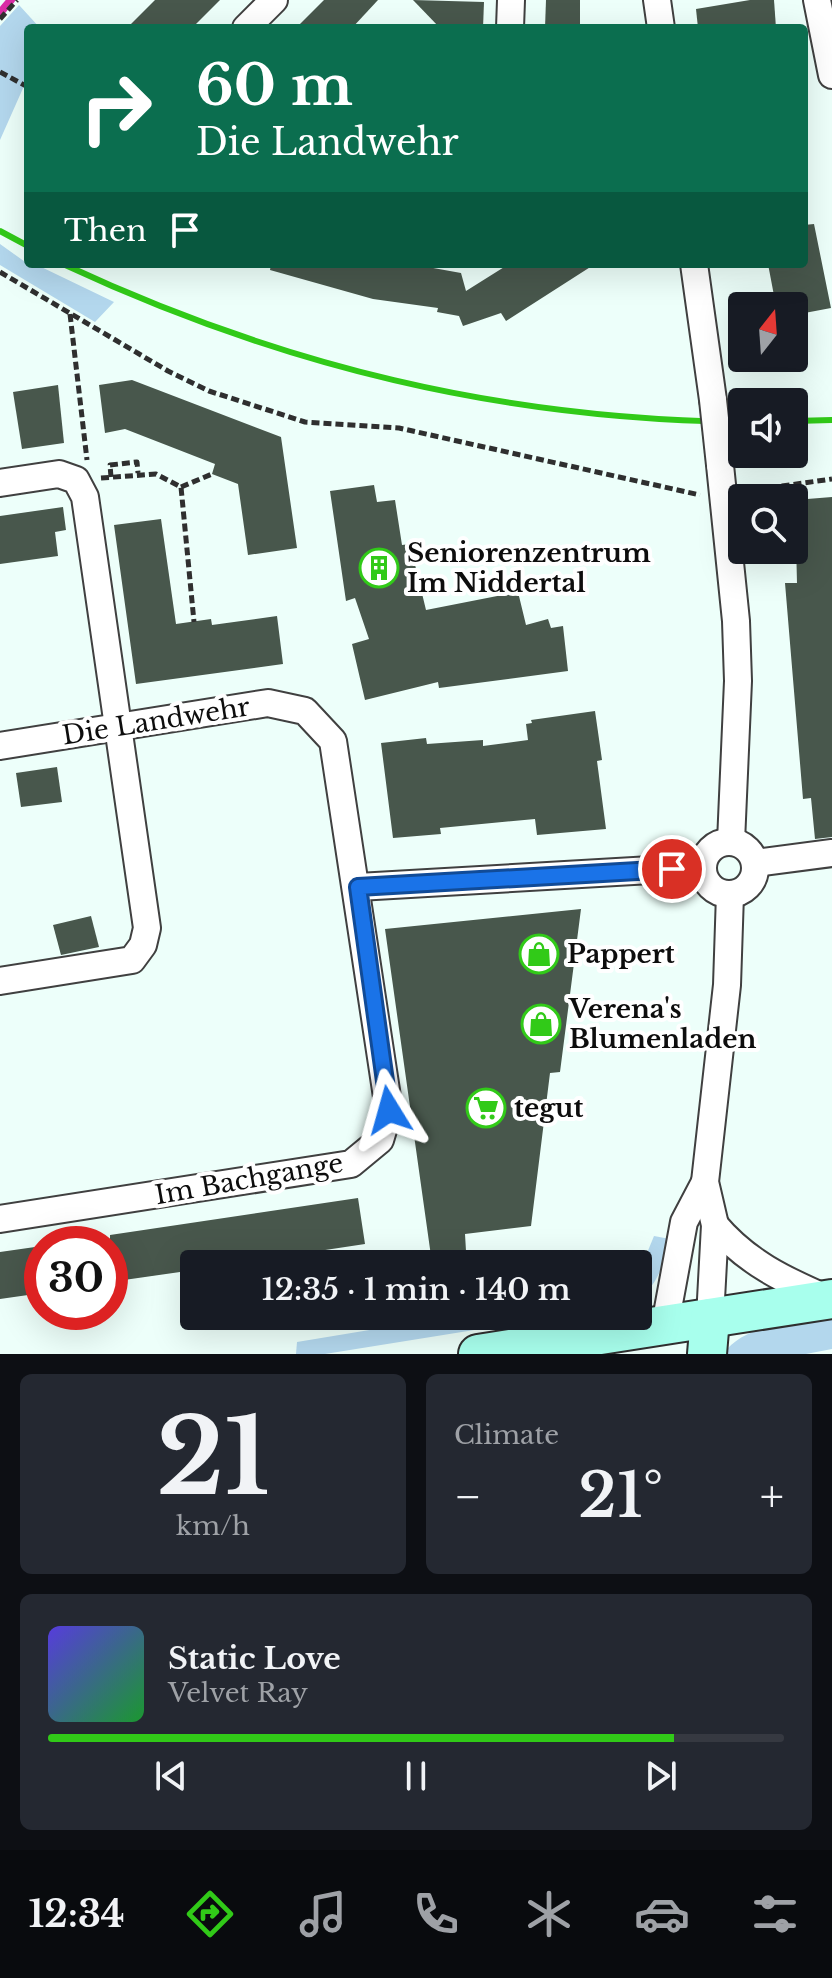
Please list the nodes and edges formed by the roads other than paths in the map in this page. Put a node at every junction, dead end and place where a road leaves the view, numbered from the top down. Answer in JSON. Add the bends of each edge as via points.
{"nodes":[{"id":1,"x":274,"y":0,"type":"edge"},
{"id":2,"x":511,"y":0,"type":"edge"},
{"id":3,"x":657,"y":0,"type":"edge"},
{"id":4,"x":817,"y":0,"type":"edge"},
{"id":5,"x":250,"y":24,"type":"edge"},
{"id":6,"x":510,"y":24,"type":"edge"},
{"id":7,"x":660,"y":24,"type":"edge"},
{"id":8,"x":832,"y":75,"type":"edge"},
{"id":9,"x":695,"y":268,"type":"edge"},
{"id":10,"x":0,"y":483,"type":"edge"},
{"id":11,"x":118,"y":729,"type":"junction"},
{"id":12,"x":0,"y":746,"type":"edge"},
{"id":13,"x":731,"y":842,"type":"junction"},
{"id":14,"x":832,"y":853,"type":"edge"},
{"id":15,"x":755,"y":863,"type":"junction"},
{"id":16,"x":703,"y":867,"type":"junction"},
{"id":17,"x":358,"y":887,"type":"junction"},
{"id":18,"x":730,"y":894,"type":"junction"},
{"id":19,"x":0,"y":981,"type":"edge"},
{"id":20,"x":705,"y":1182,"type":"junction"},
{"id":21,"x":0,"y":1219,"type":"edge"},
{"id":22,"x":715,"y":1225,"type":"junction"},
{"id":23,"x":830,"y":1299,"type":"edge"},
{"id":24,"x":708,"y":1336,"type":"edge"},
{"id":25,"x":664,"y":1340,"type":"edge"},
{"id":26,"x":562,"y":1348,"type":"edge"},
{"id":27,"x":478,"y":1354,"type":"edge"}],
"edges":[{"from":1,"to":5,"type":"street"},
{"from":2,"to":6,"type":"street"},
{"from":3,"to":7,"type":"street"},
{"from":4,"to":8,"type":"street"},
{"from":9,"to":13,"type":"street","bridge":true,"via":[[736,621]]},
{"from":10,"to":11,"type":"street","via":[[59,474],[76,480],[85,497]]},
{"from":11,"to":12,"type":"street","name":"Die Landwehr"},
{"from":11,"to":17,"type":"street","name":"Die Landwehr","via":[[268,703],[305,711],[333,741]]},
{"from":11,"to":19,"type":"street","via":[[147,928],[143,945],[132,960]]},
{"from":13,"to":15,"type":"street","via":[[748,850]]},
{"from":13,"to":16,"type":"street","via":[[712,848]]},
{"from":14,"to":15,"type":"street"},
{"from":15,"to":18,"type":"street","via":[[748,886]]},
{"from":16,"to":17,"type":"street"},
{"from":16,"to":18,"type":"street","via":[[711,886]]},
{"from":17,"to":21,"type":"street","name":"Im Bachgange","via":[[389,1110],[380,1140],[351,1164]]},
{"from":18,"to":20,"type":"street","via":[[727,985]]},
{"from":20,"to":22,"type":"street"},
{"from":20,"to":25,"type":"street","via":[[684,1222]]},
{"from":22,"to":23,"type":"street","via":[[737,1251],[783,1280]]},
{"from":22,"to":24,"type":"street"},
{"from":23,"to":24,"type":"main road"},
{"from":24,"to":25,"type":"main road"},
{"from":25,"to":26,"type":"main road"},
{"from":26,"to":27,"type":"main road"}]}
